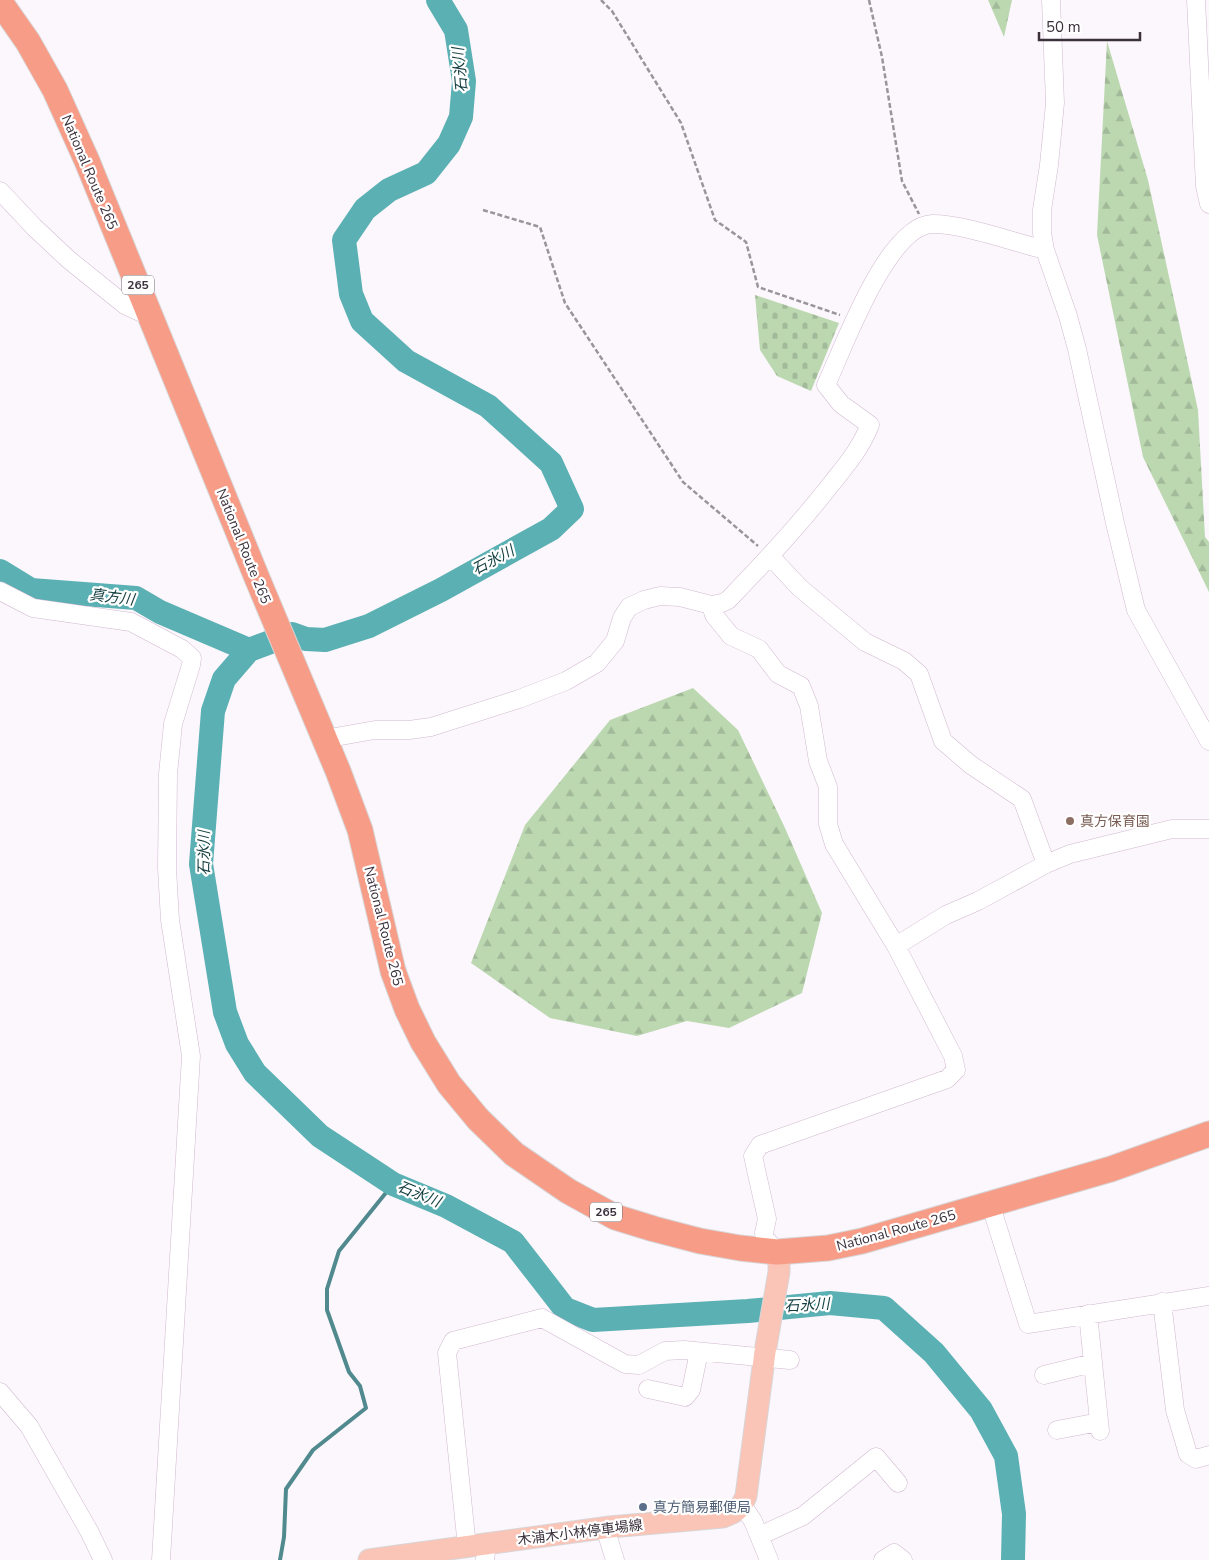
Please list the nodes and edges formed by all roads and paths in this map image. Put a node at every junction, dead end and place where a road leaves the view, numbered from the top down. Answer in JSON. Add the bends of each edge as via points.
{"nodes":[{"id":1,"x":601,"y":0,"type":"edge"},
{"id":2,"x":869,"y":0,"type":"edge"},
{"id":3,"x":1051,"y":0,"type":"edge"},
{"id":4,"x":1196,"y":0,"type":"edge"},
{"id":5,"x":0,"y":2,"type":"edge"},
{"id":6,"x":1204,"y":72,"type":"edge"},
{"id":7,"x":0,"y":191,"type":"edge"},
{"id":8,"x":1209,"y":204,"type":"edge"},
{"id":9,"x":483,"y":210,"type":"dead end"},
{"id":10,"x":925,"y":226,"type":"junction"},
{"id":11,"x":1044,"y":250,"type":"junction"},
{"id":12,"x":151,"y":317,"type":"junction"},
{"id":13,"x":855,"y":320,"type":"junction"},
{"id":14,"x":771,"y":557,"type":"junction"},
{"id":15,"x":0,"y":591,"type":"edge"},
{"id":16,"x":711,"y":605,"type":"junction"},
{"id":17,"x":324,"y":739,"type":"junction"},
{"id":18,"x":1209,"y":741,"type":"edge"},
{"id":19,"x":1209,"y":829,"type":"edge"},
{"id":20,"x":1046,"y":864,"type":"junction"},
{"id":21,"x":896,"y":946,"type":"junction"},
{"id":22,"x":1209,"y":1134,"type":"edge"},
{"id":23,"x":991,"y":1203,"type":"junction"},
{"id":24,"x":778,"y":1262,"type":"junction"},
{"id":25,"x":1209,"y":1296,"type":"edge"},
{"id":26,"x":1162,"y":1302,"type":"junction"},
{"id":27,"x":1088,"y":1314,"type":"junction"},
{"id":28,"x":699,"y":1352,"type":"junction"},
{"id":29,"x":764,"y":1355,"type":"junction"},
{"id":30,"x":790,"y":1360,"type":"dead end"},
{"id":31,"x":1093,"y":1363,"type":"junction"},
{"id":32,"x":1044,"y":1375,"type":"dead end"},
{"id":33,"x":648,"y":1389,"type":"dead end"},
{"id":34,"x":0,"y":1392,"type":"edge"},
{"id":35,"x":1057,"y":1430,"type":"dead end"},
{"id":36,"x":1209,"y":1455,"type":"edge"},
{"id":37,"x":898,"y":1483,"type":"dead end"},
{"id":38,"x":742,"y":1506,"type":"junction"},
{"id":39,"x":605,"y":1528,"type":"junction"},
{"id":40,"x":759,"y":1536,"type":"junction"},
{"id":41,"x":480,"y":1550,"type":"edge"},
{"id":42,"x":103,"y":1560,"type":"edge"},
{"id":43,"x":161,"y":1560,"type":"edge"},
{"id":44,"x":374,"y":1560,"type":"edge"},
{"id":45,"x":615,"y":1560,"type":"edge"},
{"id":46,"x":769,"y":1560,"type":"edge"},
{"id":47,"x":883,"y":1560,"type":"edge"},
{"id":48,"x":903,"y":1560,"type":"edge"}],
"edges":[{"from":1,"to":13,"type":"path","via":[[612,11],[681,123],[715,220],[746,242],[758,287]]},
{"from":2,"to":10,"type":"path","via":[[882,57],[902,181]]},
{"from":3,"to":11,"type":"street","via":[[1056,103],[1042,210]]},
{"from":4,"to":6,"type":"street"},
{"from":5,"to":12,"type":"highway","name":"National Route 265","number":"265","via":[[28,42],[55,90]]},
{"from":6,"to":8,"type":"street","via":[[1205,186]]},
{"from":7,"to":12,"type":"street","via":[[68,259],[125,305]]},
{"from":9,"to":14,"type":"path","via":[[540,227],[565,303],[683,482]]},
{"from":10,"to":11,"type":"street","via":[[961,228]]},
{"from":10,"to":13,"type":"street","via":[[914,230],[900,242],[868,291]]},
{"from":11,"to":18,"type":"street","via":[[1077,349],[1136,610]]},
{"from":12,"to":17,"type":"highway","name":"National Route 265","number":"265"},
{"from":13,"to":14,"type":"street","via":[[826,385],[840,404],[870,425],[862,444]]},
{"from":14,"to":16,"type":"street","via":[[728,600]]},
{"from":14,"to":20,"type":"street","via":[[800,588],[865,642],[904,661],[919,674],[943,741],[971,765],[1022,799]]},
{"from":15,"to":43,"type":"street","via":[[33,608],[131,622],[192,658],[173,724],[168,774],[170,920],[191,1056]]},
{"from":16,"to":17,"type":"street","via":[[680,597],[660,596],[644,600],[629,607],[615,640],[597,663],[566,680],[431,727],[375,730]]},
{"from":16,"to":21,"type":"street","via":[[714,615],[731,636],[759,649],[778,674],[801,686],[809,706],[818,761],[828,787],[828,824],[834,844]]},
{"from":17,"to":24,"type":"highway","name":"National Route 265","number":"265","via":[[360,830],[393,971],[407,1009],[449,1084],[478,1119],[514,1154],[568,1191],[615,1217],[700,1241],[740,1248]]},
{"from":19,"to":20,"type":"street","via":[[1172,829],[1070,854]]},
{"from":20,"to":21,"type":"street","via":[[946,915]]},
{"from":21,"to":24,"type":"street","via":[[953,1056],[956,1070],[947,1079],[760,1145],[753,1156],[767,1218],[764,1233]]},
{"from":22,"to":23,"type":"highway","name":"National Route 265","number":"265","via":[[1111,1169]]},
{"from":23,"to":24,"type":"highway","name":"National Route 265","number":"265"},
{"from":23,"to":27,"type":"street","via":[[1028,1324]]},
{"from":24,"to":29,"type":"main road"},
{"from":25,"to":26,"type":"street"},
{"from":26,"to":27,"type":"street"},
{"from":26,"to":36,"type":"street","via":[[1175,1410],[1188,1454],[1196,1459]]},
{"from":27,"to":31,"type":"street"},
{"from":28,"to":29,"type":"street"},
{"from":28,"to":33,"type":"street","via":[[692,1390],[685,1396]]},
{"from":28,"to":41,"type":"street","via":[[665,1351],[639,1365],[625,1364],[542,1318],[453,1341],[447,1353]]},
{"from":29,"to":30,"type":"street"},
{"from":29,"to":38,"type":"main road","via":[[746,1496]]},
{"from":31,"to":32,"type":"street"},
{"from":31,"to":35,"type":"street","via":[[1099,1426]]},
{"from":34,"to":42,"type":"street","via":[[29,1426]]},
{"from":37,"to":40,"type":"street","via":[[876,1457],[803,1516]]},
{"from":38,"to":39,"type":"main road","name":"木浦木小林停車場線","via":[[723,1516]]},
{"from":38,"to":40,"type":"street"},
{"from":39,"to":41,"type":"main road","name":"木浦木小林停車場線"},
{"from":39,"to":45,"type":"street"},
{"from":40,"to":46,"type":"street"},
{"from":41,"to":44,"type":"main road","name":"木浦木小林停車場線"},
{"from":47,"to":48,"type":"street","via":[[894,1553]]}]}
